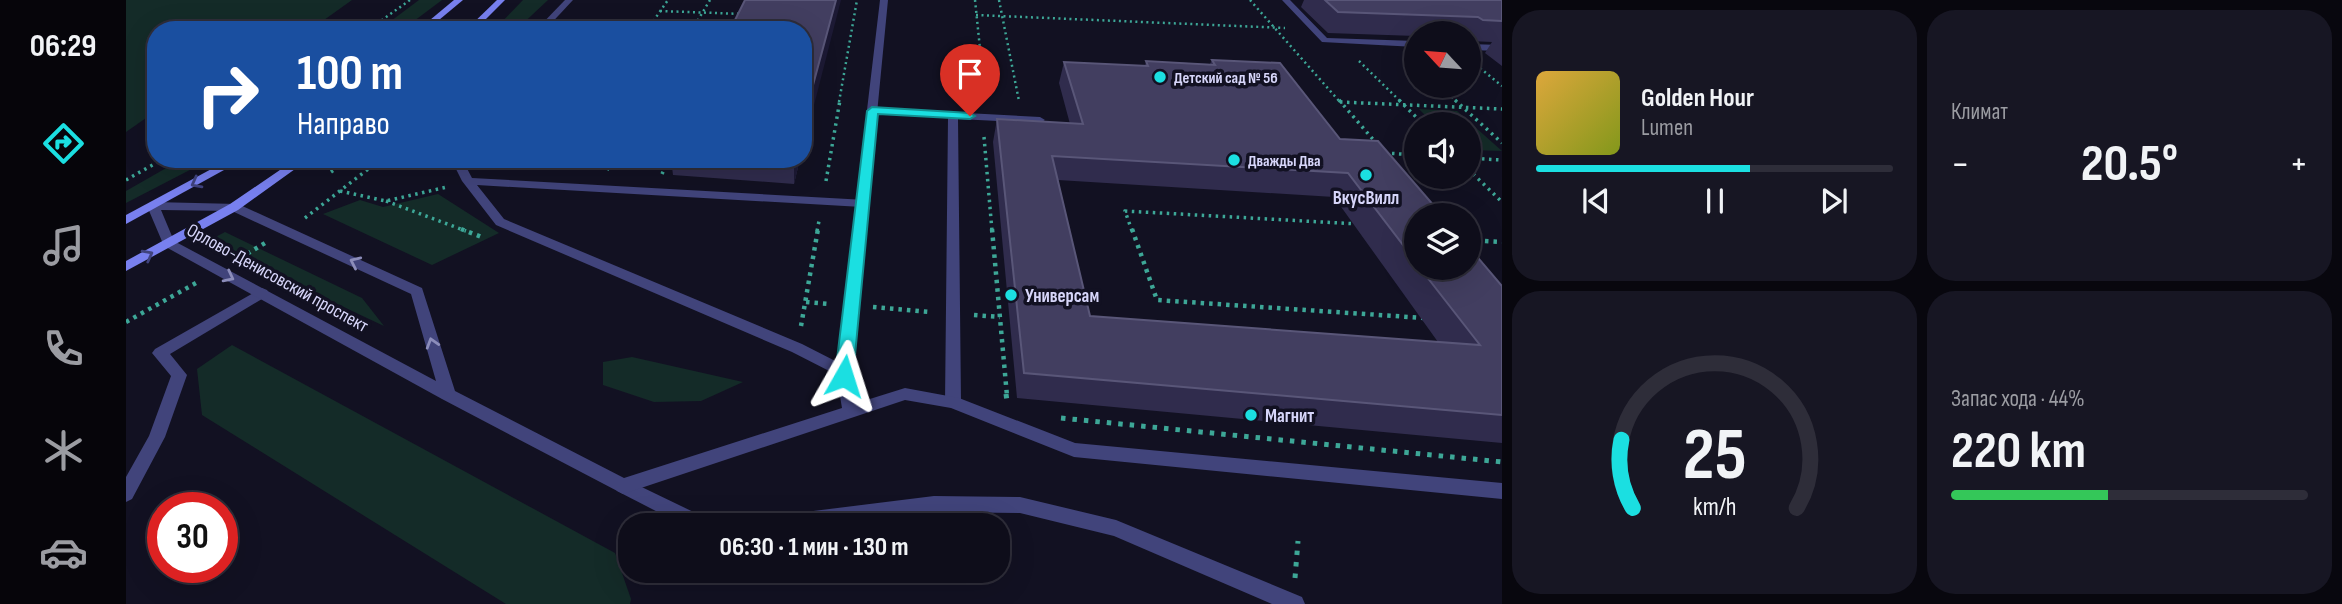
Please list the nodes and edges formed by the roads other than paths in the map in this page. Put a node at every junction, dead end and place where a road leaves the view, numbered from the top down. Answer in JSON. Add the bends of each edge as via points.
{"nodes":[{"id":1,"x":460,"y":0,"type":"edge"},
{"id":2,"x":569,"y":0,"type":"edge"},
{"id":3,"x":884,"y":0,"type":"edge"},
{"id":4,"x":1286,"y":0,"type":"edge"},
{"id":5,"x":502,"y":1,"type":"edge"},
{"id":6,"x":433,"y":21,"type":"edge"},
{"id":7,"x":480,"y":21,"type":"edge"},
{"id":8,"x":549,"y":21,"type":"edge"},
{"id":9,"x":1404,"y":44,"type":"edge"},
{"id":10,"x":1481,"y":47,"type":"edge"},
{"id":11,"x":1502,"y":48,"type":"edge"},
{"id":12,"x":872,"y":111,"type":"junction"},
{"id":13,"x":953,"y":115,"type":"junction"},
{"id":14,"x":1040,"y":120,"type":"edge"},
{"id":15,"x":223,"y":168,"type":"edge"},
{"id":16,"x":291,"y":168,"type":"edge"},
{"id":17,"x":461,"y":168,"type":"edge"},
{"id":18,"x":468,"y":181,"type":"junction"},
{"id":19,"x":862,"y":203,"type":"junction"},
{"id":20,"x":153,"y":206,"type":"junction"},
{"id":21,"x":233,"y":207,"type":"junction"},
{"id":22,"x":126,"y":220,"type":"edge"},
{"id":23,"x":169,"y":243,"type":"junction"},
{"id":24,"x":126,"y":267,"type":"edge"},
{"id":25,"x":262,"y":293,"type":"junction"},
{"id":26,"x":844,"y":372,"type":"junction"},
{"id":27,"x":447,"y":395,"type":"junction"},
{"id":28,"x":953,"y":402,"type":"junction"},
{"id":29,"x":850,"y":410,"type":"junction"},
{"id":30,"x":624,"y":486,"type":"junction"},
{"id":31,"x":1502,"y":491,"type":"edge"},
{"id":32,"x":126,"y":494,"type":"edge"},
{"id":33,"x":677,"y":513,"type":"edge"},
{"id":34,"x":862,"y":513,"type":"edge"},
{"id":35,"x":1294,"y":604,"type":"edge"}],
"edges":[{"from":1,"to":6,"type":"main road"},
{"from":2,"to":8,"type":"street"},
{"from":3,"to":12,"type":"street"},
{"from":4,"to":9,"type":"street","via":[[1325,40]]},
{"from":5,"to":7,"type":"main road"},
{"from":10,"to":11,"type":"street"},
{"from":12,"to":13,"type":"street"},
{"from":12,"to":19,"type":"street"},
{"from":13,"to":14,"type":"street"},
{"from":13,"to":28,"type":"street"},
{"from":15,"to":20,"type":"main road","one_way":true},
{"from":16,"to":21,"type":"main road"},
{"from":17,"to":18,"type":"street"},
{"from":18,"to":19,"type":"street"},
{"from":18,"to":26,"type":"street","via":[[500,222]]},
{"from":19,"to":26,"type":"street"},
{"from":20,"to":21,"type":"street","name":"Орлово-Денисовский проспект"},
{"from":20,"to":22,"type":"main road"},
{"from":20,"to":23,"type":"street","name":"Орлово-Денисовский проспект"},
{"from":21,"to":23,"type":"main road"},
{"from":27,"to":21,"type":"street","name":"Орлово-Денисовский проспект","one_way":true,"via":[[417,290]]},
{"from":24,"to":23,"type":"main road","one_way":true},
{"from":23,"to":25,"type":"street","name":"Орлово-Денисовский проспект","one_way":true},
{"from":25,"to":27,"type":"street","name":"Орлово-Денисовский проспект"},
{"from":25,"to":32,"type":"street","via":[[160,353],[179,374],[157,437]]},
{"from":26,"to":29,"type":"street"},
{"from":27,"to":30,"type":"street","name":"Орлово-Денисовский проспект"},
{"from":28,"to":29,"type":"street","via":[[905,394]]},
{"from":28,"to":31,"type":"street","via":[[1074,450]]},
{"from":29,"to":30,"type":"street"},
{"from":30,"to":33,"type":"street","name":"Орлово-Денисовский проспект"},
{"from":34,"to":35,"type":"street","via":[[934,504],[1020,505],[1116,528]]}]}
